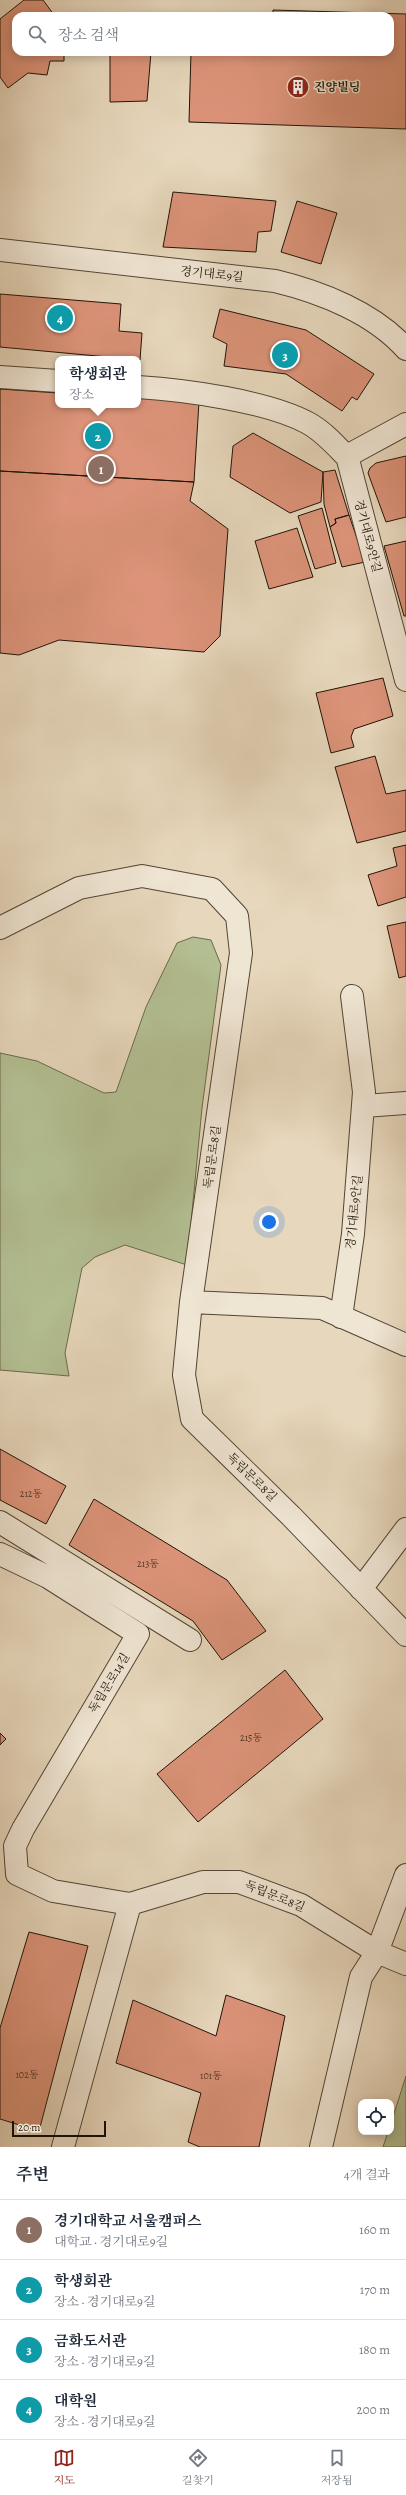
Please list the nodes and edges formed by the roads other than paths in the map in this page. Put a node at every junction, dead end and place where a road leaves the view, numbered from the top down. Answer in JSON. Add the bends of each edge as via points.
{"nodes":[{"id":1,"x":0,"y":250,"type":"edge"},
{"id":2,"x":406,"y":349,"type":"edge"},
{"id":3,"x":0,"y":377,"type":"edge"},
{"id":4,"x":55,"y":381,"type":"edge"},
{"id":5,"x":141,"y":387,"type":"edge"},
{"id":6,"x":406,"y":424,"type":"edge"},
{"id":7,"x":347,"y":457,"type":"junction"},
{"id":8,"x":406,"y":680,"type":"edge"},
{"id":9,"x":0,"y":928,"type":"edge"},
{"id":10,"x":352,"y":996,"type":"dead end"},
{"id":11,"x":406,"y":1104,"type":"edge"},
{"id":12,"x":364,"y":1106,"type":"junction"},
{"id":13,"x":191,"y":1302,"type":"junction"},
{"id":14,"x":341,"y":1317,"type":"junction"},
{"id":15,"x":406,"y":1345,"type":"edge"},
{"id":16,"x":0,"y":1522,"type":"edge"},
{"id":17,"x":406,"y":1529,"type":"edge"},
{"id":18,"x":0,"y":1554,"type":"edge"},
{"id":19,"x":361,"y":1589,"type":"junction"},
{"id":20,"x":406,"y":1635,"type":"edge"},
{"id":21,"x":190,"y":1640,"type":"dead end"},
{"id":22,"x":23,"y":1829,"type":"junction"},
{"id":23,"x":0,"y":1838,"type":"edge"},
{"id":24,"x":11,"y":1874,"type":"edge"},
{"id":25,"x":406,"y":1875,"type":"edge"},
{"id":26,"x":130,"y":1904,"type":"junction"},
{"id":27,"x":377,"y":1952,"type":"junction"},
{"id":28,"x":406,"y":1964,"type":"edge"},
{"id":29,"x":63,"y":2147,"type":"edge"},
{"id":30,"x":321,"y":2147,"type":"edge"}],
"edges":[{"from":1,"to":2,"type":"street","name":"경기대로9길","via":[[275,281],[306,288],[344,304],[387,332]]},
{"from":3,"to":4,"type":"street"},
{"from":5,"to":7,"type":"street","via":[[234,400],[288,414],[309,423],[323,433]]},
{"from":6,"to":7,"type":"street"},
{"from":7,"to":8,"type":"street","name":"경기대로9안길"},
{"from":9,"to":13,"type":"street","name":"독립문로8길","via":[[79,888],[142,876],[212,889],[237,916],[241,953]]},
{"from":10,"to":12,"type":"street","name":"경기대로9안길"},
{"from":11,"to":12,"type":"street"},
{"from":12,"to":14,"type":"street","name":"경기대로9안길","via":[[353,1234]]},
{"from":13,"to":14,"type":"street","via":[[322,1308]]},
{"from":13,"to":19,"type":"street","name":"독립문로8길","via":[[184,1374],[192,1419]]},
{"from":14,"to":15,"type":"street"},
{"from":16,"to":21,"type":"street"},
{"from":17,"to":19,"type":"street"},
{"from":18,"to":22,"type":"street","name":"독립문로14길","via":[[48,1577],[138,1634]]},
{"from":19,"to":20,"type":"street","name":"독립문로8길"},
{"from":22,"to":23,"type":"street"},
{"from":22,"to":24,"type":"street","name":"독립문로14길","via":[[15,1846]]},
{"from":24,"to":26,"type":"street","name":"독립문로8길","via":[[53,1891]]},
{"from":25,"to":27,"type":"street"},
{"from":26,"to":27,"type":"street","name":"독립문로8길","via":[[203,1882],[239,1882],[301,1905]]},
{"from":26,"to":29,"type":"street"},
{"from":27,"to":28,"type":"street","name":"독립문로8길"},
{"from":27,"to":30,"type":"street","via":[[362,1977]]}]}
